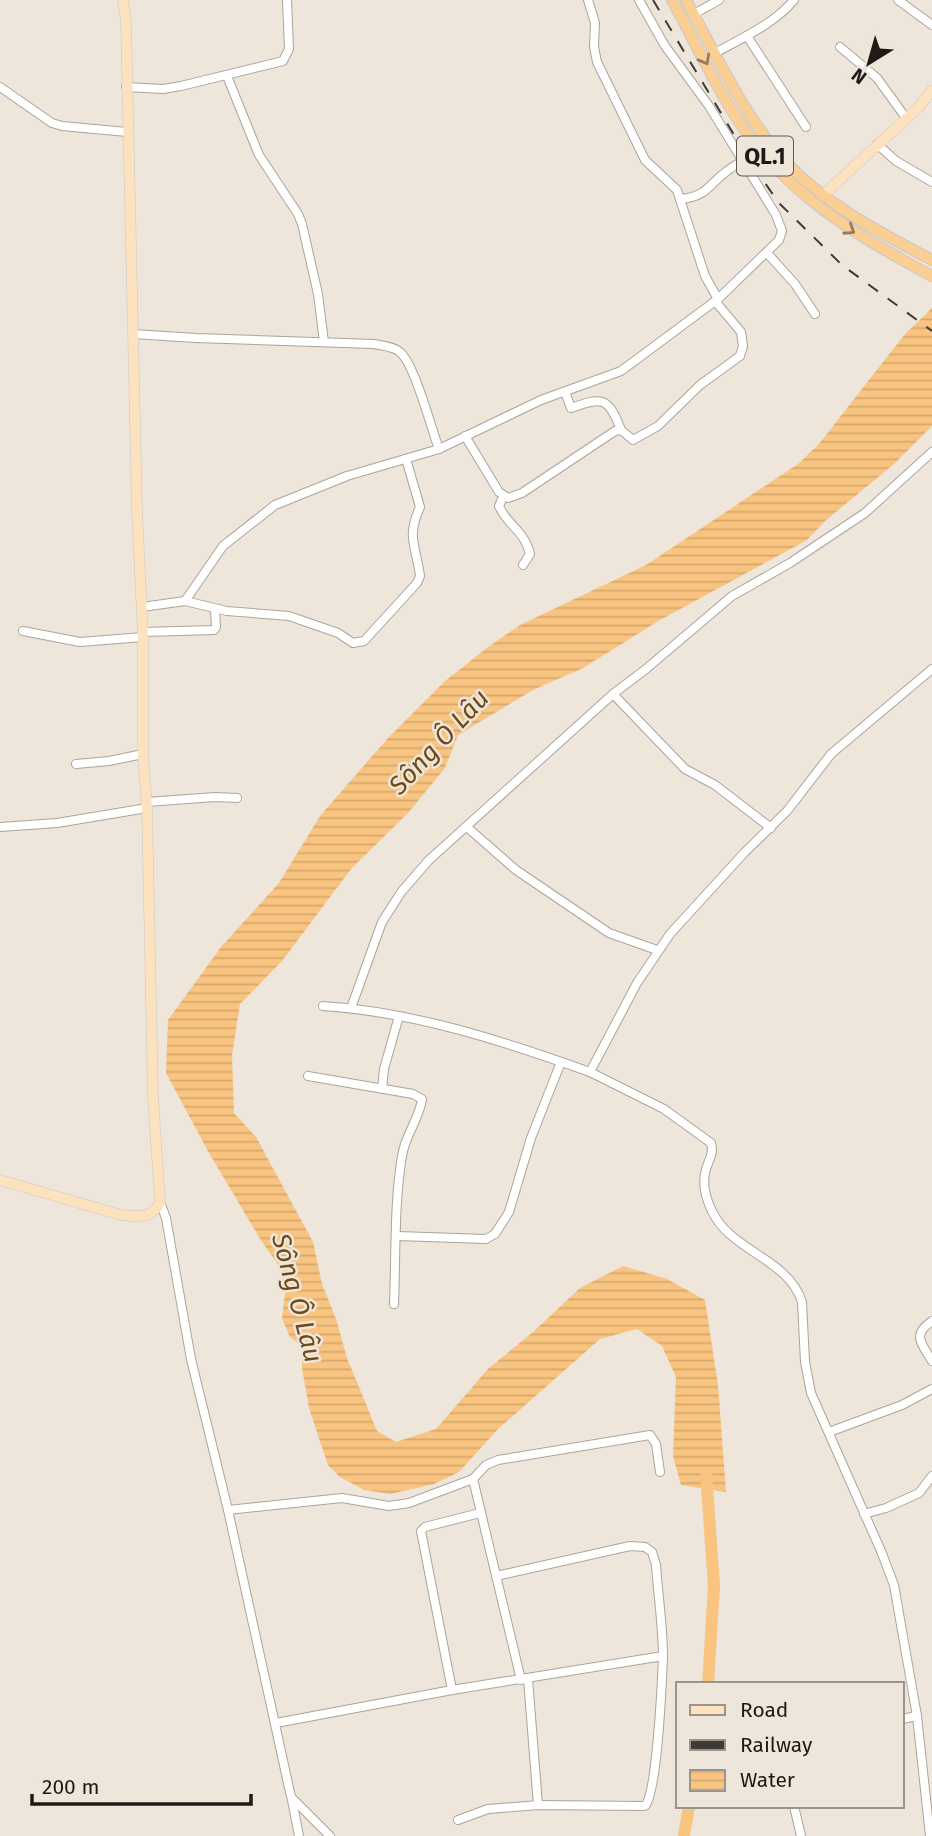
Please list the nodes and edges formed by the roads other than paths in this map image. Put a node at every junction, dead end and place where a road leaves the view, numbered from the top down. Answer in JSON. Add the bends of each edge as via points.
{"nodes":[{"id":1,"x":123,"y":0,"type":"edge"},
{"id":2,"x":288,"y":0,"type":"edge"},
{"id":3,"x":588,"y":0,"type":"edge"},
{"id":4,"x":639,"y":0,"type":"edge"},
{"id":5,"x":719,"y":0,"type":"edge"},
{"id":6,"x":794,"y":0,"type":"edge"},
{"id":7,"x":898,"y":0,"type":"edge"},
{"id":8,"x":679,"y":1,"type":"edge"},
{"id":9,"x":694,"y":14,"type":"junction"},
{"id":10,"x":932,"y":25,"type":"edge"},
{"id":11,"x":747,"y":36,"type":"junction"},
{"id":12,"x":840,"y":47,"type":"dead end"},
{"id":13,"x":715,"y":53,"type":"junction"},
{"id":14,"x":227,"y":76,"type":"junction"},
{"id":15,"x":0,"y":87,"type":"edge"},
{"id":16,"x":126,"y":87,"type":"junction"},
{"id":17,"x":932,"y":90,"type":"edge"},
{"id":18,"x":747,"y":110,"type":"junction"},
{"id":19,"x":736,"y":117,"type":"junction"},
{"id":20,"x":906,"y":118,"type":"junction"},
{"id":21,"x":806,"y":127,"type":"dead end"},
{"id":22,"x":127,"y":132,"type":"junction"},
{"id":23,"x":877,"y":144,"type":"junction"},
{"id":24,"x":760,"y":151,"type":"junction"},
{"id":25,"x":742,"y":162,"type":"junction"},
{"id":26,"x":932,"y":182,"type":"edge"},
{"id":27,"x":823,"y":195,"type":"junction"},
{"id":28,"x":681,"y":199,"type":"junction"},
{"id":29,"x":767,"y":253,"type":"junction"},
{"id":30,"x":932,"y":260,"type":"edge"},
{"id":31,"x":932,"y":276,"type":"edge"},
{"id":32,"x":716,"y":300,"type":"junction"},
{"id":33,"x":815,"y":314,"type":"dead end"},
{"id":34,"x":133,"y":334,"type":"junction"},
{"id":35,"x":324,"y":342,"type":"junction"},
{"id":36,"x":565,"y":392,"type":"junction"},
{"id":37,"x":621,"y":430,"type":"junction"},
{"id":38,"x":465,"y":436,"type":"junction"},
{"id":39,"x":439,"y":449,"type":"junction"},
{"id":40,"x":932,"y":452,"type":"edge"},
{"id":41,"x":406,"y":460,"type":"junction"},
{"id":42,"x":503,"y":496,"type":"junction"},
{"id":43,"x":523,"y":565,"type":"dead end"},
{"id":44,"x":185,"y":601,"type":"junction"},
{"id":45,"x":142,"y":607,"type":"junction"},
{"id":46,"x":215,"y":609,"type":"junction"},
{"id":47,"x":23,"y":631,"type":"dead end"},
{"id":48,"x":143,"y":635,"type":"junction"},
{"id":49,"x":932,"y":669,"type":"edge"},
{"id":50,"x":612,"y":694,"type":"junction"},
{"id":51,"x":143,"y":754,"type":"junction"},
{"id":52,"x":76,"y":764,"type":"dead end"},
{"id":53,"x":237,"y":798,"type":"dead end"},
{"id":54,"x":147,"y":805,"type":"junction"},
{"id":55,"x":0,"y":827,"type":"edge"},
{"id":56,"x":468,"y":828,"type":"junction"},
{"id":57,"x":771,"y":828,"type":"junction"},
{"id":58,"x":657,"y":950,"type":"junction"},
{"id":59,"x":323,"y":1006,"type":"dead end"},
{"id":60,"x":351,"y":1008,"type":"junction"},
{"id":61,"x":399,"y":1016,"type":"junction"},
{"id":62,"x":561,"y":1062,"type":"junction"},
{"id":63,"x":590,"y":1072,"type":"junction"},
{"id":64,"x":308,"y":1076,"type":"dead end"},
{"id":65,"x":382,"y":1089,"type":"junction"},
{"id":66,"x":0,"y":1180,"type":"edge"},
{"id":67,"x":160,"y":1202,"type":"junction"},
{"id":68,"x":397,"y":1236,"type":"junction"},
{"id":69,"x":394,"y":1304,"type":"dead end"},
{"id":70,"x":932,"y":1321,"type":"edge"},
{"id":71,"x":932,"y":1362,"type":"edge"},
{"id":72,"x":932,"y":1389,"type":"edge"},
{"id":73,"x":829,"y":1432,"type":"junction"},
{"id":74,"x":660,"y":1472,"type":"dead end"},
{"id":75,"x":932,"y":1476,"type":"edge"},
{"id":76,"x":473,"y":1479,"type":"junction"},
{"id":77,"x":228,"y":1510,"type":"junction"},
{"id":78,"x":480,"y":1513,"type":"junction"},
{"id":79,"x":864,"y":1514,"type":"junction"},
{"id":80,"x":496,"y":1576,"type":"junction"},
{"id":81,"x":663,"y":1656,"type":"junction"},
{"id":82,"x":524,"y":1679,"type":"junction"},
{"id":83,"x":452,"y":1690,"type":"junction"},
{"id":84,"x":917,"y":1716,"type":"junction"},
{"id":85,"x":904,"y":1719,"type":"edge"},
{"id":86,"x":276,"y":1723,"type":"junction"},
{"id":87,"x":291,"y":1797,"type":"junction"},
{"id":88,"x":538,"y":1805,"type":"junction"},
{"id":89,"x":794,"y":1808,"type":"edge"},
{"id":90,"x":458,"y":1820,"type":"dead end"},
{"id":91,"x":299,"y":1836,"type":"edge"},
{"id":92,"x":330,"y":1836,"type":"edge"},
{"id":93,"x":801,"y":1836,"type":"edge"},
{"id":94,"x":930,"y":1836,"type":"edge"}],
"edges":[{"from":1,"to":16,"type":"main road"},
{"from":2,"to":14,"type":"street","via":[[289,49],[283,61]]},
{"from":3,"to":28,"type":"street","via":[[595,23],[597,62],[645,160]]},
{"from":4,"to":25,"type":"street"},
{"from":5,"to":9,"type":"street"},
{"from":6,"to":11,"type":"street"},
{"from":7,"to":10,"type":"street"},
{"from":8,"to":9,"type":"highway","number":"QL.1"},
{"from":8,"to":19,"type":"highway","number":"QL.1","one_way":true},
{"from":9,"to":13,"type":"highway","number":"QL.1"},
{"from":11,"to":13,"type":"street"},
{"from":11,"to":21,"type":"street"},
{"from":12,"to":20,"type":"street","via":[[877,78]]},
{"from":13,"to":18,"type":"highway","number":"QL.1"},
{"from":14,"to":16,"type":"street","via":[[163,89]]},
{"from":14,"to":35,"type":"street","via":[[259,155],[302,224]]},
{"from":15,"to":22,"type":"street","via":[[62,127]]},
{"from":16,"to":22,"type":"main road"},
{"from":17,"to":20,"type":"main road"},
{"from":18,"to":19,"type":"highway"},
{"from":18,"to":27,"type":"highway","number":"QL.1","via":[[782,158]]},
{"from":19,"to":24,"type":"highway","number":"QL.1"},
{"from":20,"to":23,"type":"main road"},
{"from":22,"to":34,"type":"main road"},
{"from":23,"to":26,"type":"street"},
{"from":23,"to":27,"type":"main road"},
{"from":24,"to":25,"type":"street"},
{"from":24,"to":31,"type":"highway","number":"QL.1","one_way":true,"via":[[800,193],[831,217]]},
{"from":25,"to":28,"type":"street","via":[[708,190]]},
{"from":25,"to":29,"type":"street","via":[[781,226],[779,240]]},
{"from":27,"to":30,"type":"highway","number":"QL.1"},
{"from":28,"to":32,"type":"street"},
{"from":29,"to":32,"type":"street"},
{"from":29,"to":33,"type":"street"},
{"from":32,"to":36,"type":"street","via":[[621,371]]},
{"from":32,"to":37,"type":"street","via":[[741,331],[740,356],[700,385],[651,431],[633,440]]},
{"from":34,"to":35,"type":"street"},
{"from":34,"to":45,"type":"main road"},
{"from":35,"to":39,"type":"street","via":[[374,344],[401,353],[422,395]]},
{"from":36,"to":37,"type":"street","via":[[571,408],[594,399],[603,402]]},
{"from":36,"to":38,"type":"street"},
{"from":37,"to":42,"type":"street","via":[[522,493]]},
{"from":38,"to":39,"type":"street"},
{"from":38,"to":42,"type":"street"},
{"from":39,"to":41,"type":"street"},
{"from":40,"to":50,"type":"street","via":[[865,513],[732,596]]},
{"from":41,"to":44,"type":"street","via":[[347,476],[275,505],[223,546]]},
{"from":41,"to":46,"type":"street","via":[[420,507],[412,534],[420,576],[367,639],[353,643],[289,616]]},
{"from":42,"to":43,"type":"street","via":[[502,513],[529,549]]},
{"from":44,"to":45,"type":"street"},
{"from":44,"to":46,"type":"street"},
{"from":45,"to":48,"type":"main road"},
{"from":46,"to":48,"type":"street","via":[[214,630]]},
{"from":47,"to":48,"type":"street","via":[[80,642]]},
{"from":48,"to":51,"type":"main road"},
{"from":49,"to":57,"type":"street","via":[[831,754]]},
{"from":50,"to":56,"type":"street"},
{"from":50,"to":57,"type":"street","via":[[685,769],[715,785]]},
{"from":51,"to":52,"type":"street"},
{"from":51,"to":54,"type":"main road"},
{"from":53,"to":54,"type":"street","via":[[215,796]]},
{"from":54,"to":55,"type":"street","via":[[57,823]]},
{"from":54,"to":67,"type":"main road","via":[[153,1096]]},
{"from":56,"to":58,"type":"street","via":[[509,865],[609,933]]},
{"from":56,"to":60,"type":"street","via":[[422,868],[390,908]]},
{"from":57,"to":58,"type":"street"},
{"from":58,"to":63,"type":"street"},
{"from":59,"to":60,"type":"street"},
{"from":60,"to":61,"type":"street"},
{"from":61,"to":62,"type":"street","via":[[484,1036]]},
{"from":61,"to":65,"type":"street"},
{"from":62,"to":63,"type":"street"},
{"from":62,"to":68,"type":"street","via":[[509,1212],[495,1234],[486,1239]]},
{"from":63,"to":73,"type":"street","via":[[664,1109],[711,1143],[704,1180],[716,1219],[798,1290],[806,1376]]},
{"from":64,"to":65,"type":"street"},
{"from":65,"to":68,"type":"street","via":[[422,1099],[402,1155]]},
{"from":66,"to":67,"type":"main road","via":[[121,1215],[150,1215]]},
{"from":67,"to":77,"type":"street","via":[[191,1359]]},
{"from":68,"to":69,"type":"street"},
{"from":70,"to":71,"type":"street","via":[[919,1335]]},
{"from":72,"to":73,"type":"street"},
{"from":73,"to":79,"type":"street"},
{"from":74,"to":76,"type":"street","via":[[650,1435],[498,1460]]},
{"from":75,"to":79,"type":"street","via":[[919,1493]]},
{"from":76,"to":77,"type":"street","via":[[389,1506],[342,1498]]},
{"from":76,"to":78,"type":"street"},
{"from":77,"to":86,"type":"street"},
{"from":78,"to":80,"type":"street"},
{"from":78,"to":83,"type":"street","via":[[421,1531]]},
{"from":79,"to":84,"type":"street","via":[[894,1585]]},
{"from":80,"to":81,"type":"street","via":[[630,1546],[645,1547],[656,1565]]},
{"from":80,"to":82,"type":"street"},
{"from":81,"to":82,"type":"street"},
{"from":81,"to":88,"type":"street","via":[[648,1805]]},
{"from":82,"to":83,"type":"street"},
{"from":82,"to":88,"type":"street"},
{"from":83,"to":86,"type":"street"},
{"from":84,"to":85,"type":"street"},
{"from":84,"to":94,"type":"street"},
{"from":86,"to":87,"type":"street"},
{"from":87,"to":91,"type":"street"},
{"from":87,"to":92,"type":"street"},
{"from":88,"to":90,"type":"street","via":[[488,1810]]},
{"from":89,"to":93,"type":"street"}]}
